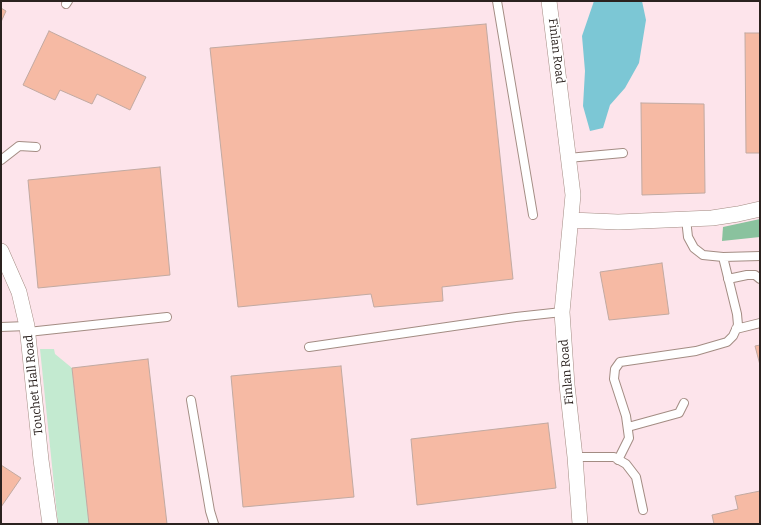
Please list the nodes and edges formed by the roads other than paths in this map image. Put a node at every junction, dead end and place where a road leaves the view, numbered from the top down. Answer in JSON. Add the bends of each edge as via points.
{"nodes":[{"id":1,"x":498,"y":1,"type":"edge"},
{"id":2,"x":549,"y":1,"type":"edge"},
{"id":3,"x":36,"y":147,"type":"dead end"},
{"id":4,"x":623,"y":153,"type":"dead end"},
{"id":5,"x":568,"y":158,"type":"junction"},
{"id":6,"x":1,"y":160,"type":"edge"},
{"id":7,"x":760,"y":209,"type":"edge"},
{"id":8,"x":533,"y":215,"type":"dead end"},
{"id":9,"x":686,"y":219,"type":"junction"},
{"id":10,"x":571,"y":220,"type":"junction"},
{"id":11,"x":1,"y":251,"type":"edge"},
{"id":12,"x":760,"y":256,"type":"edge"},
{"id":13,"x":723,"y":257,"type":"junction"},
{"id":14,"x":728,"y":279,"type":"junction"},
{"id":15,"x":760,"y":279,"type":"edge"},
{"id":16,"x":562,"y":312,"type":"junction"},
{"id":17,"x":167,"y":317,"type":"dead end"},
{"id":18,"x":760,"y":323,"type":"edge"},
{"id":19,"x":1,"y":327,"type":"edge"},
{"id":20,"x":736,"y":328,"type":"junction"},
{"id":21,"x":28,"y":329,"type":"junction"},
{"id":22,"x":309,"y":347,"type":"dead end"},
{"id":23,"x":191,"y":400,"type":"dead end"},
{"id":24,"x":684,"y":403,"type":"dead end"},
{"id":25,"x":628,"y":427,"type":"junction"},
{"id":26,"x":575,"y":457,"type":"junction"},
{"id":27,"x":618,"y":460,"type":"junction"},
{"id":28,"x":643,"y":510,"type":"dead end"},
{"id":29,"x":50,"y":524,"type":"edge"},
{"id":30,"x":214,"y":524,"type":"edge"},
{"id":31,"x":580,"y":524,"type":"edge"}],
"edges":[{"from":1,"to":8,"type":"lane"},
{"from":2,"to":5,"type":"street","name":"Finlan Road"},
{"from":3,"to":6,"type":"lane","via":[[19,146]]},
{"from":4,"to":5,"type":"lane"},
{"from":5,"to":10,"type":"street","name":"Finlan Road","via":[[573,195]]},
{"from":7,"to":9,"type":"street","via":[[731,215]]},
{"from":9,"to":10,"type":"street","via":[[618,222]]},
{"from":9,"to":13,"type":"lane","via":[[688,237],[694,248],[703,255]]},
{"from":10,"to":16,"type":"street","name":"Finlan Road"},
{"from":11,"to":21,"type":"street","name":"Touchet Hall Road","via":[[19,292]]},
{"from":12,"to":13,"type":"lane"},
{"from":13,"to":14,"type":"lane"},
{"from":14,"to":15,"type":"lane","via":[[747,275],[755,275]]},
{"from":14,"to":20,"type":"lane","via":[[737,314]]},
{"from":16,"to":22,"type":"lane"},
{"from":16,"to":26,"type":"street","name":"Finlan Road"},
{"from":17,"to":21,"type":"lane"},
{"from":18,"to":20,"type":"lane"},
{"from":19,"to":21,"type":"lane"},
{"from":20,"to":25,"type":"lane","via":[[727,342],[696,351],[620,362],[615,369],[614,379]]},
{"from":21,"to":29,"type":"street","name":"Touchet Hall Road"},
{"from":23,"to":30,"type":"lane"},
{"from":24,"to":25,"type":"lane","via":[[679,413]]},
{"from":25,"to":27,"type":"lane","via":[[629,438]]},
{"from":26,"to":27,"type":"lane","via":[[602,456]]},
{"from":26,"to":31,"type":"street","name":"Finlan Road"},
{"from":27,"to":28,"type":"lane","via":[[626,464],[636,477]]}]}
